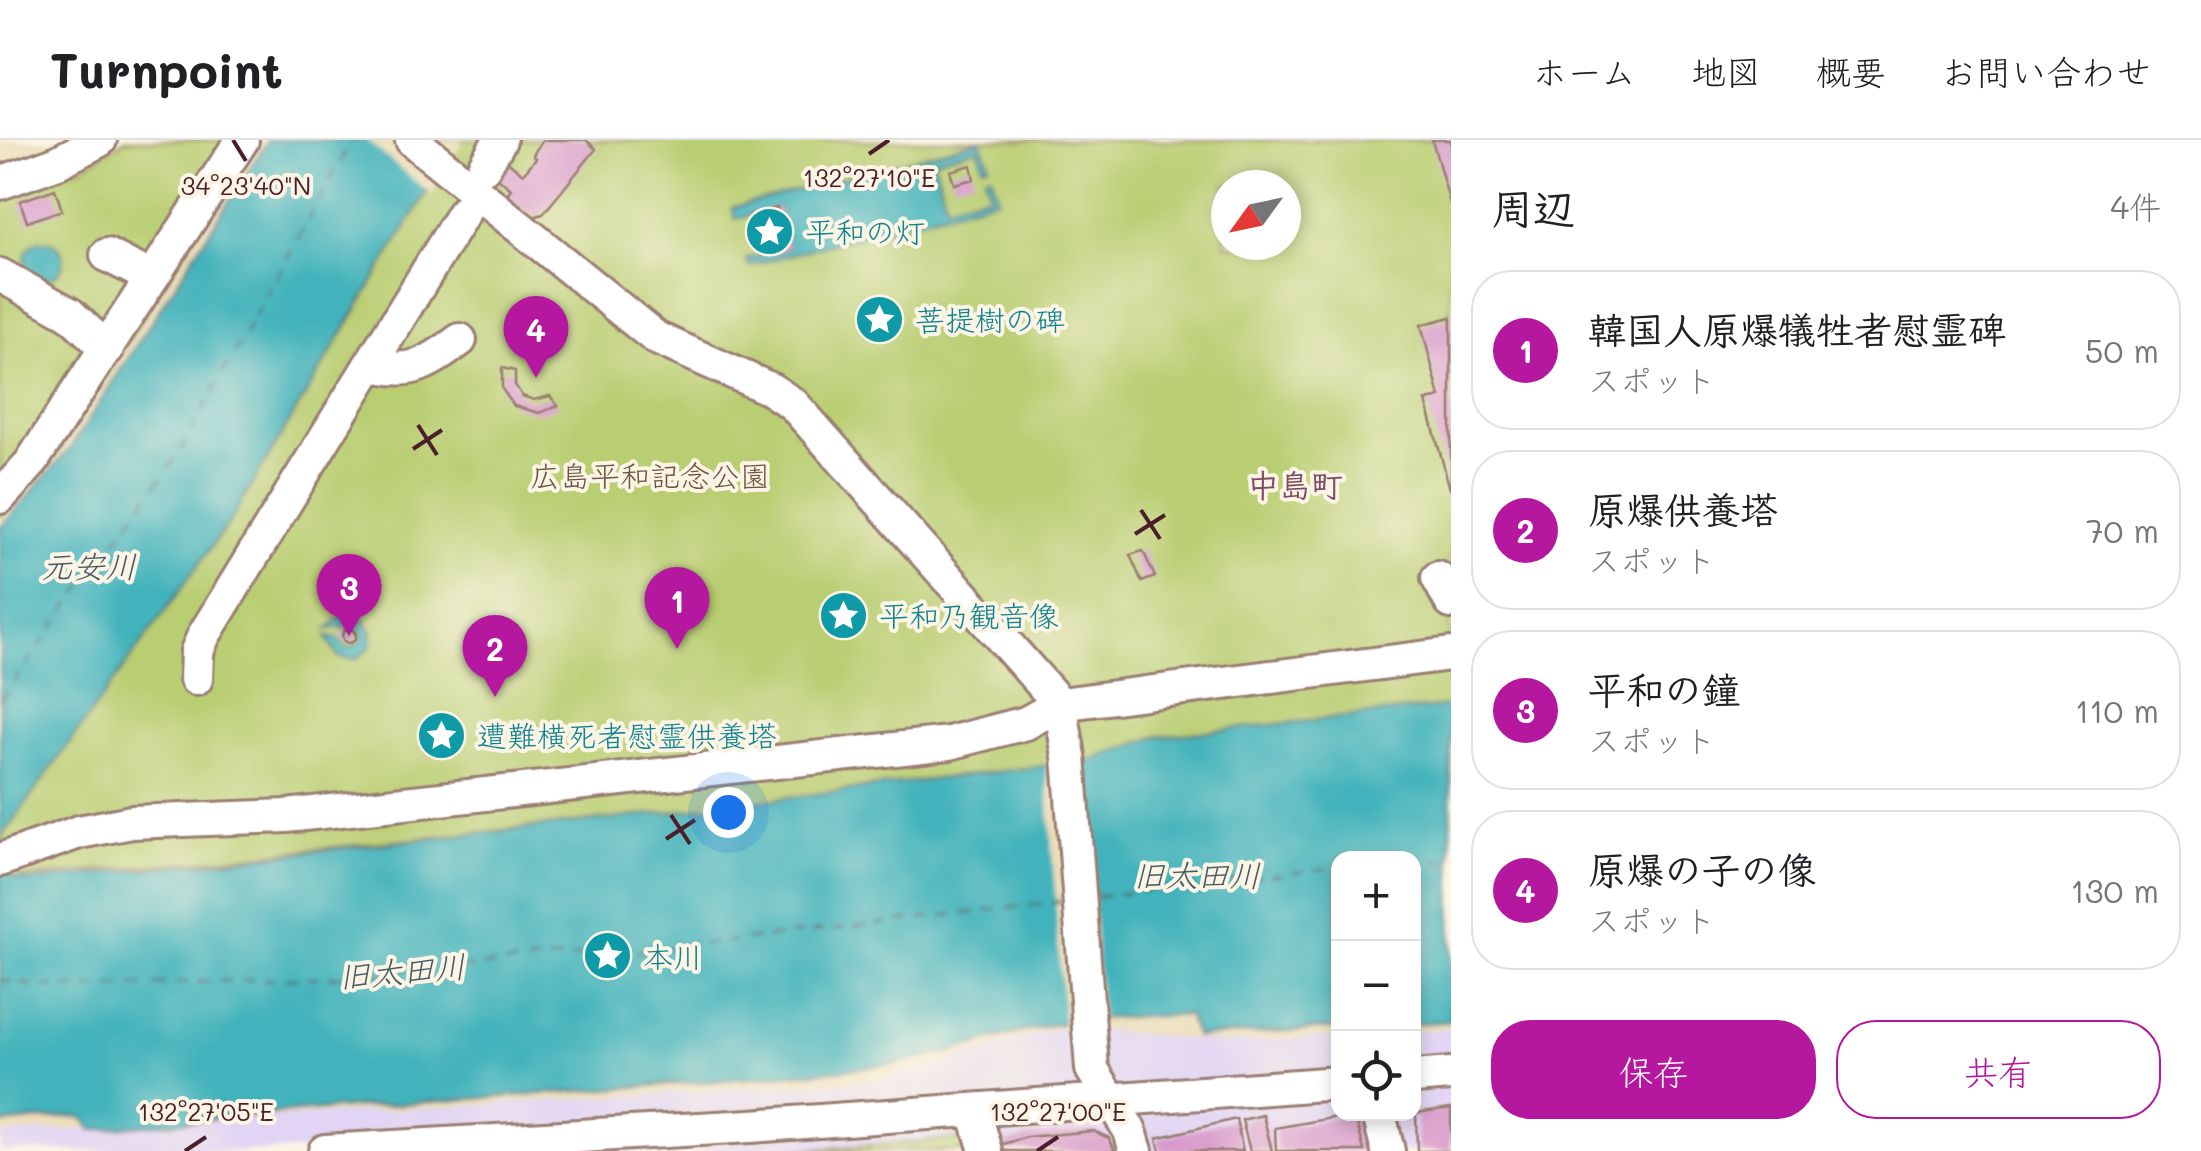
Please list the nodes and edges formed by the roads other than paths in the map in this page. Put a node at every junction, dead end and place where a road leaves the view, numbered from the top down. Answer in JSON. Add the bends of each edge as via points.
{"nodes":[{"id":1,"x":100,"y":140,"type":"edge"},
{"id":2,"x":412,"y":140,"type":"edge"},
{"id":3,"x":238,"y":142,"type":"edge"},
{"id":4,"x":478,"y":176,"type":"edge"},
{"id":5,"x":0,"y":183,"type":"edge"},
{"id":6,"x":107,"y":255,"type":"dead end"},
{"id":7,"x":0,"y":274,"type":"edge"},
{"id":8,"x":150,"y":277,"type":"junction"},
{"id":9,"x":460,"y":340,"type":"dead end"},
{"id":10,"x":107,"y":349,"type":"junction"},
{"id":11,"x":372,"y":364,"type":"junction"},
{"id":12,"x":0,"y":498,"type":"edge"},
{"id":13,"x":1451,"y":654,"type":"edge"},
{"id":14,"x":196,"y":679,"type":"dead end"},
{"id":15,"x":1060,"y":704,"type":"junction"},
{"id":16,"x":0,"y":860,"type":"edge"},
{"id":17,"x":1451,"y":1074,"type":"edge"},
{"id":18,"x":1421,"y":1076,"type":"edge"},
{"id":19,"x":1331,"y":1083,"type":"edge"},
{"id":20,"x":1112,"y":1100,"type":"junction"},
{"id":21,"x":974,"y":1111,"type":"junction"},
{"id":22,"x":1381,"y":1121,"type":"edge"},
{"id":23,"x":752,"y":1138,"type":"edge"},
{"id":24,"x":325,"y":1151,"type":"edge"},
{"id":25,"x":986,"y":1151,"type":"edge"},
{"id":26,"x":1136,"y":1151,"type":"edge"},
{"id":27,"x":1388,"y":1151,"type":"edge"}],
"edges":[{"from":1,"to":5,"type":"street"},
{"from":2,"to":4,"type":"street"},
{"from":3,"to":8,"type":"street"},
{"from":4,"to":11,"type":"street"},
{"from":4,"to":15,"type":"street","via":[[667,346],[793,404]]},
{"from":6,"to":8,"type":"street"},
{"from":7,"to":10,"type":"street","via":[[70,314]]},
{"from":8,"to":10,"type":"street"},
{"from":9,"to":11,"type":"street","via":[[426,366],[398,372]]},
{"from":10,"to":12,"type":"street"},
{"from":11,"to":14,"type":"street","via":[[204,635]]},
{"from":13,"to":15,"type":"street"},
{"from":15,"to":16,"type":"street","via":[[1026,723],[949,742],[323,812],[132,822]]},
{"from":15,"to":20,"type":"street","via":[[1092,1068]]},
{"from":17,"to":18,"type":"street"},
{"from":19,"to":20,"type":"street"},
{"from":20,"to":21,"type":"street"},
{"from":20,"to":26,"type":"street"},
{"from":21,"to":23,"type":"street"},
{"from":21,"to":25,"type":"street"},
{"from":22,"to":27,"type":"street"},
{"from":23,"to":24,"type":"street"}]}
